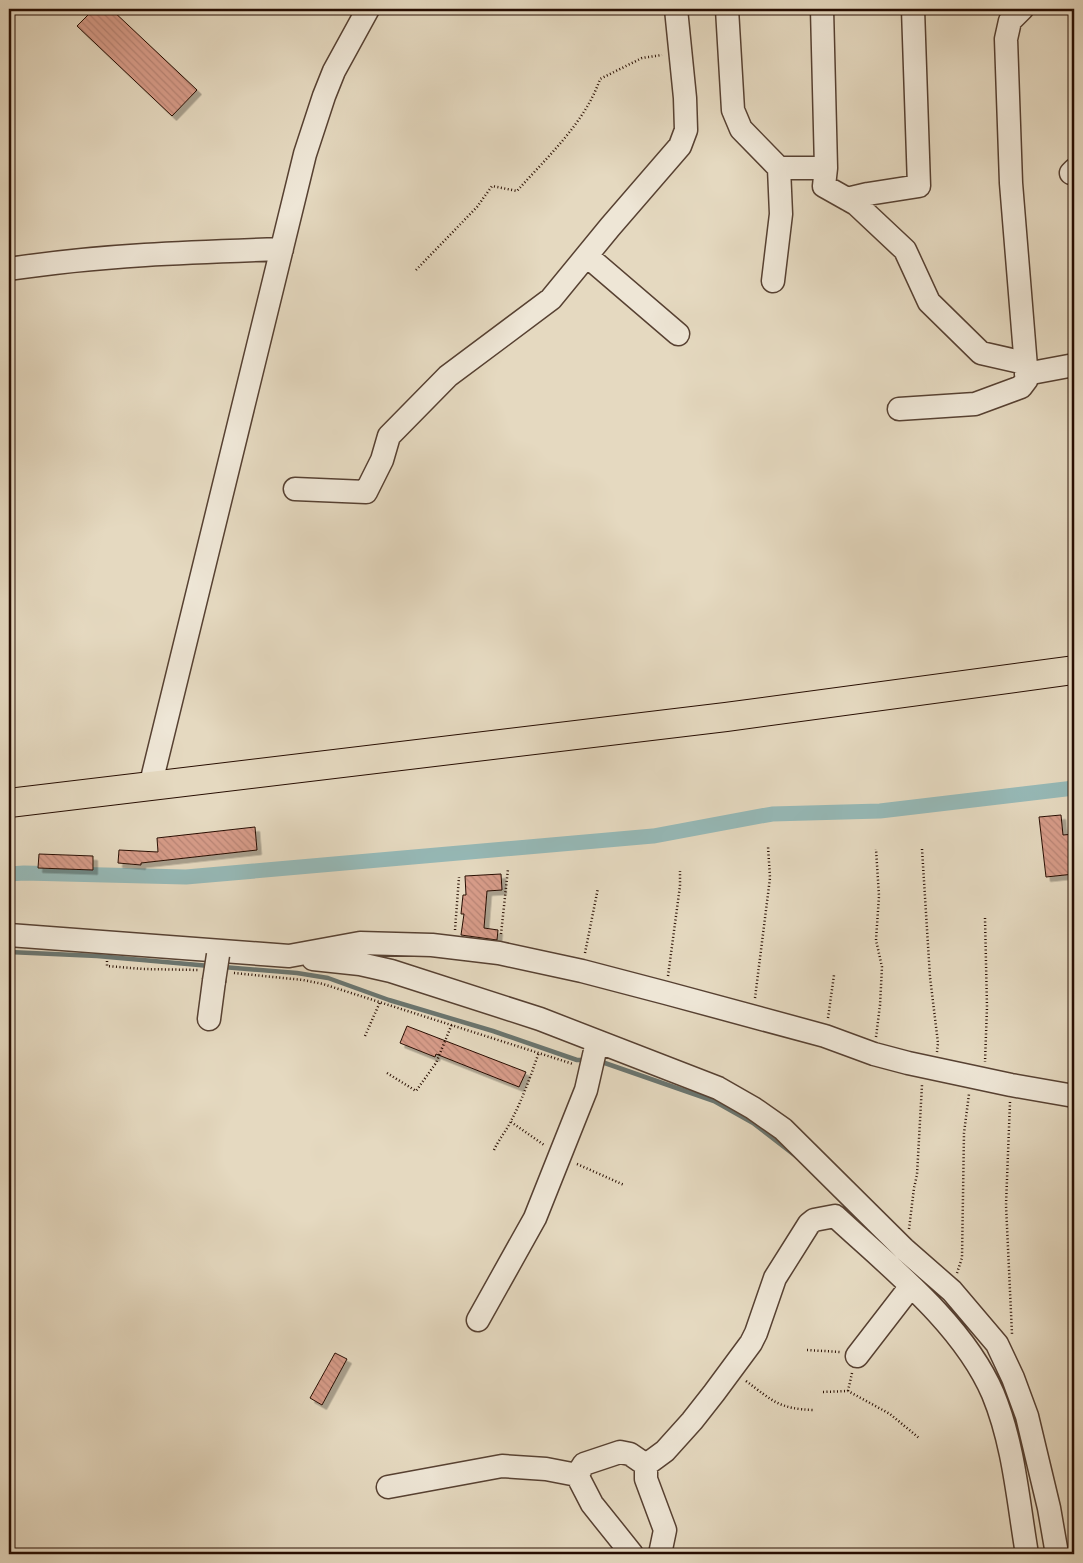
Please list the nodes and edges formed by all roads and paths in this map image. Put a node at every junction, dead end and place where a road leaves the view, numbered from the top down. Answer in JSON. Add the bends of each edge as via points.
{"nodes":[{"id":1,"x":368,"y":9,"type":"edge"},
{"id":2,"x":676,"y":9,"type":"edge"},
{"id":3,"x":727,"y":9,"type":"edge"},
{"id":4,"x":822,"y":9,"type":"edge"},
{"id":5,"x":913,"y":9,"type":"edge"},
{"id":6,"x":1022,"y":9,"type":"edge"},
{"id":7,"x":681,"y":55,"type":"junction"},
{"id":8,"x":779,"y":168,"type":"junction"},
{"id":9,"x":826,"y":168,"type":"junction"},
{"id":10,"x":847,"y":199,"type":"junction"},
{"id":11,"x":282,"y":249,"type":"junction"},
{"id":12,"x":588,"y":256,"type":"junction"},
{"id":13,"x":9,"y":269,"type":"edge"},
{"id":14,"x":416,"y":270,"type":"dead end"},
{"id":15,"x":773,"y":281,"type":"dead end"},
{"id":16,"x":678,"y":334,"type":"dead end"},
{"id":17,"x":1074,"y":365,"type":"edge"},
{"id":18,"x":1026,"y":368,"type":"junction"},
{"id":19,"x":899,"y":409,"type":"dead end"},
{"id":20,"x":295,"y":489,"type":"dead end"},
{"id":21,"x":1074,"y":670,"type":"edge"},
{"id":22,"x":150,"y":787,"type":"junction"},
{"id":23,"x":9,"y":804,"type":"edge"},
{"id":24,"x":768,"y":846,"type":"dead end"},
{"id":25,"x":876,"y":849,"type":"dead end"},
{"id":26,"x":922,"y":849,"type":"dead end"},
{"id":27,"x":508,"y":869,"type":"dead end"},
{"id":28,"x":680,"y":871,"type":"dead end"},
{"id":29,"x":459,"y":877,"type":"dead end"},
{"id":30,"x":598,"y":888,"type":"dead end"},
{"id":31,"x":985,"y":918,"type":"dead end"},
{"id":32,"x":9,"y":935,"type":"edge"},
{"id":33,"x":454,"y":947,"type":"junction"},
{"id":34,"x":499,"y":953,"type":"junction"},
{"id":35,"x":360,"y":954,"type":"junction"},
{"id":36,"x":107,"y":966,"type":"dead end"},
{"id":37,"x":218,"y":966,"type":"junction"},
{"id":38,"x":582,"y":971,"type":"junction"},
{"id":39,"x":834,"y":975,"type":"dead end"},
{"id":40,"x":666,"y":993,"type":"junction"},
{"id":41,"x":380,"y":1002,"type":"junction"},
{"id":42,"x":752,"y":1017,"type":"junction"},
{"id":43,"x":209,"y":1019,"type":"dead end"},
{"id":44,"x":452,"y":1024,"type":"junction"},
{"id":45,"x":365,"y":1036,"type":"dead end"},
{"id":46,"x":825,"y":1036,"type":"junction"},
{"id":47,"x":598,"y":1042,"type":"junction"},
{"id":48,"x":539,"y":1052,"type":"junction"},
{"id":49,"x":874,"y":1054,"type":"junction"},
{"id":50,"x":930,"y":1068,"type":"junction"},
{"id":51,"x":591,"y":1070,"type":"junction"},
{"id":52,"x":387,"y":1073,"type":"dead end"},
{"id":53,"x":978,"y":1078,"type":"junction"},
{"id":54,"x":1011,"y":1085,"type":"junction"},
{"id":55,"x":1074,"y":1096,"type":"edge"},
{"id":56,"x":494,"y":1150,"type":"dead end"},
{"id":57,"x":904,"y":1249,"type":"junction"},
{"id":58,"x":911,"y":1286,"type":"junction"},
{"id":59,"x":952,"y":1292,"type":"junction"},
{"id":60,"x":478,"y":1320,"type":"dead end"},
{"id":61,"x":1012,"y":1340,"type":"dead end"},
{"id":62,"x":807,"y":1350,"type":"dead end"},
{"id":63,"x":857,"y":1356,"type":"joint"},
{"id":64,"x":731,"y":1370,"type":"junction"},
{"id":65,"x":824,"y":1392,"type":"dead end"},
{"id":66,"x":814,"y":1410,"type":"dead end"},
{"id":67,"x":919,"y":1438,"type":"dead end"},
{"id":68,"x":646,"y":1465,"type":"junction"},
{"id":69,"x":577,"y":1475,"type":"junction"},
{"id":70,"x":388,"y":1487,"type":"dead end"},
{"id":71,"x":632,"y":1554,"type":"edge"},
{"id":72,"x":660,"y":1554,"type":"edge"},
{"id":73,"x":1027,"y":1554,"type":"edge"},
{"id":74,"x":1057,"y":1554,"type":"edge"}],
"edges":[{"from":1,"to":11,"type":"street","via":[[324,96],[305,154]]},
{"from":2,"to":7,"type":"street"},
{"from":3,"to":8,"type":"street","via":[[733,110],[741,129]]},
{"from":4,"to":9,"type":"street"},
{"from":5,"to":10,"type":"street","via":[[919,186]]},
{"from":6,"to":18,"type":"street","via":[[1010,21],[1006,39],[1011,182]]},
{"from":7,"to":12,"type":"street","via":[[686,130],[680,146]]},
{"from":7,"to":14,"type":"path","via":[[642,58],[600,79],[581,118],[517,191],[492,186],[477,207]]},
{"from":8,"to":9,"type":"street"},
{"from":8,"to":15,"type":"street","via":[[781,214]]},
{"from":9,"to":10,"type":"street","via":[[824,186]]},
{"from":10,"to":18,"type":"street","via":[[905,250],[930,302],[981,353]]},
{"from":11,"to":13,"type":"street","via":[[159,253]]},
{"from":11,"to":22,"type":"street"},
{"from":12,"to":16,"type":"street"},
{"from":12,"to":20,"type":"street","via":[[551,299],[448,376],[389,436],[382,460],[366,492]]},
{"from":17,"to":18,"type":"street"},
{"from":18,"to":19,"type":"street","via":[[1027,379],[1021,387],[974,404]]},
{"from":21,"to":22,"type":"highway","via":[[726,717]]},
{"from":22,"to":23,"type":"highway"},
{"from":24,"to":42,"type":"path","via":[[770,878]]},
{"from":25,"to":49,"type":"path","via":[[879,896],[876,940],[882,967]]},
{"from":26,"to":50,"type":"path","via":[[930,977],[938,1042]]},
{"from":27,"to":34,"type":"path"},
{"from":28,"to":40,"type":"path"},
{"from":29,"to":33,"type":"path"},
{"from":30,"to":38,"type":"path"},
{"from":31,"to":53,"type":"path","via":[[987,1007]]},
{"from":32,"to":37,"type":"street"},
{"from":33,"to":34,"type":"street"},
{"from":33,"to":35,"type":"street"},
{"from":34,"to":38,"type":"street"},
{"from":35,"to":37,"type":"street","via":[[289,956]]},
{"from":35,"to":47,"type":"street","via":[[391,971],[508,1008]]},
{"from":36,"to":37,"type":"path","via":[[143,969]]},
{"from":37,"to":41,"type":"path","via":[[323,984]]},
{"from":37,"to":43,"type":"street"},
{"from":38,"to":40,"type":"street"},
{"from":39,"to":46,"type":"path"},
{"from":40,"to":42,"type":"street"},
{"from":41,"to":44,"type":"path"},
{"from":41,"to":45,"type":"path"},
{"from":42,"to":46,"type":"street"},
{"from":44,"to":48,"type":"path"},
{"from":44,"to":52,"type":"path","via":[[436,1063],[416,1091]]},
{"from":46,"to":49,"type":"street"},
{"from":47,"to":51,"type":"street"},
{"from":47,"to":57,"type":"street","via":[[718,1088],[767,1117],[808,1153]]},
{"from":48,"to":51,"type":"path"},
{"from":48,"to":56,"type":"path","via":[[514,1114]]},
{"from":49,"to":50,"type":"street"},
{"from":50,"to":53,"type":"street"},
{"from":50,"to":57,"type":"path","via":[[919,1120],[917,1175]]},
{"from":51,"to":60,"type":"street","via":[[530,1230]]},
{"from":53,"to":54,"type":"street"},
{"from":53,"to":59,"type":"path","via":[[964,1133],[962,1258]]},
{"from":54,"to":55,"type":"street"},
{"from":54,"to":61,"type":"path","via":[[1006,1205]]},
{"from":57,"to":59,"type":"street"},
{"from":58,"to":63,"type":"street"},
{"from":58,"to":64,"type":"street","via":[[835,1216],[814,1220],[776,1278],[756,1333]]},
{"from":58,"to":73,"type":"street","via":[[963,1342],[994,1396],[1009,1447]]},
{"from":59,"to":74,"type":"street","via":[[997,1344],[1022,1398]]},
{"from":62,"to":63,"type":"path","via":[[849,1352]]},
{"from":64,"to":66,"type":"path","via":[[772,1401],[794,1410]]},
{"from":64,"to":68,"type":"street","via":[[665,1451]]},
{"from":65,"to":67,"type":"path","via":[[848,1391],[890,1414]]},
{"from":68,"to":69,"type":"street","via":[[630,1454],[620,1452],[584,1464]]},
{"from":68,"to":72,"type":"street","via":[[646,1479],[665,1530]]},
{"from":69,"to":70,"type":"street","via":[[502,1466]]},
{"from":69,"to":71,"type":"street","via":[[592,1504]]}]}
